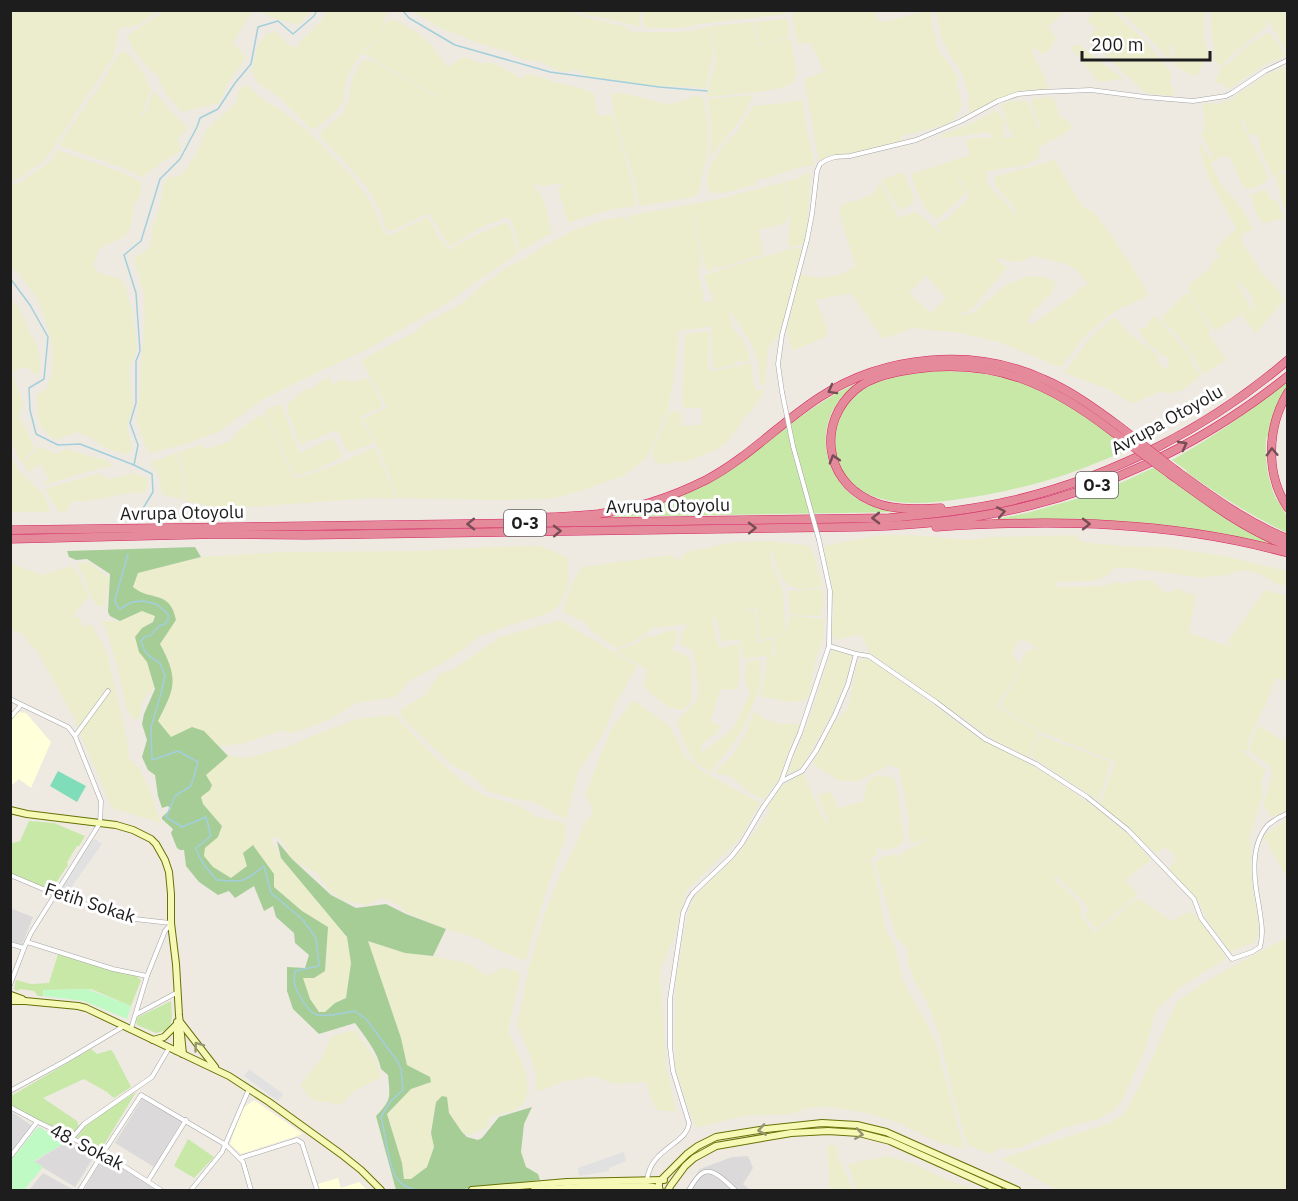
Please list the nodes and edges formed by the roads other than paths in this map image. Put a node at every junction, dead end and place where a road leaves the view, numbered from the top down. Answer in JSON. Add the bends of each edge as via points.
{"nodes":[{"id":1,"x":1287,"y":60,"type":"edge"},
{"id":2,"x":1287,"y":360,"type":"edge"},
{"id":3,"x":1287,"y":376,"type":"edge"},
{"id":4,"x":1287,"y":392,"type":"edge"},
{"id":5,"x":1117,"y":429,"type":"junction"},
{"id":6,"x":1173,"y":472,"type":"junction"},
{"id":7,"x":1037,"y":494,"type":"junction"},
{"id":8,"x":1287,"y":508,"type":"edge"},
{"id":9,"x":493,"y":523,"type":"junction"},
{"id":10,"x":881,"y":526,"type":"junction"},
{"id":11,"x":10,"y":530,"type":"edge"},
{"id":12,"x":10,"y":539,"type":"edge"},
{"id":13,"x":1287,"y":539,"type":"edge"},
{"id":14,"x":1287,"y":546,"type":"edge"},
{"id":15,"x":1287,"y":553,"type":"edge"},
{"id":16,"x":829,"y":646,"type":"junction"},
{"id":17,"x":856,"y":654,"type":"junction"},
{"id":18,"x":108,"y":691,"type":"dead end"},
{"id":19,"x":10,"y":699,"type":"edge"},
{"id":20,"x":22,"y":705,"type":"junction"},
{"id":21,"x":10,"y":718,"type":"edge"},
{"id":22,"x":75,"y":736,"type":"junction"},
{"id":23,"x":781,"y":782,"type":"junction"},
{"id":24,"x":10,"y":810,"type":"edge"},
{"id":25,"x":1287,"y":813,"type":"edge"},
{"id":26,"x":100,"y":823,"type":"junction"},
{"id":27,"x":10,"y":875,"type":"edge"},
{"id":28,"x":55,"y":894,"type":"junction"},
{"id":29,"x":171,"y":923,"type":"junction"},
{"id":30,"x":27,"y":942,"type":"junction"},
{"id":31,"x":10,"y":944,"type":"edge"},
{"id":32,"x":24,"y":948,"type":"junction"},
{"id":33,"x":147,"y":976,"type":"junction"},
{"id":34,"x":10,"y":985,"type":"edge"},
{"id":35,"x":178,"y":992,"type":"junction"},
{"id":36,"x":11,"y":995,"type":"edge"},
{"id":37,"x":26,"y":1000,"type":"junction"},
{"id":38,"x":10,"y":1001,"type":"edge"},
{"id":39,"x":136,"y":1014,"type":"junction"},
{"id":40,"x":179,"y":1021,"type":"junction"},
{"id":41,"x":127,"y":1028,"type":"junction"},
{"id":42,"x":153,"y":1040,"type":"junction"},
{"id":43,"x":170,"y":1048,"type":"junction"},
{"id":44,"x":180,"y":1052,"type":"junction"},
{"id":45,"x":217,"y":1070,"type":"junction"},
{"id":46,"x":249,"y":1089,"type":"junction"},
{"id":47,"x":10,"y":1091,"type":"edge"},
{"id":48,"x":10,"y":1107,"type":"edge"},
{"id":49,"x":186,"y":1120,"type":"junction"},
{"id":50,"x":38,"y":1122,"type":"junction"},
{"id":51,"x":72,"y":1138,"type":"junction"},
{"id":52,"x":226,"y":1145,"type":"junction"},
{"id":53,"x":103,"y":1153,"type":"junction"},
{"id":54,"x":10,"y":1157,"type":"edge"},
{"id":55,"x":240,"y":1158,"type":"junction"},
{"id":56,"x":663,"y":1180,"type":"junction"},
{"id":57,"x":148,"y":1181,"type":"junction"},
{"id":58,"x":647,"y":1181,"type":"junction"},
{"id":59,"x":580,"y":1186,"type":"edge"},
{"id":60,"x":660,"y":1189,"type":"edge"},
{"id":61,"x":671,"y":1189,"type":"edge"},
{"id":62,"x":545,"y":1190,"type":"edge"},
{"id":63,"x":80,"y":1191,"type":"edge"},
{"id":64,"x":162,"y":1191,"type":"edge"},
{"id":65,"x":191,"y":1191,"type":"edge"},
{"id":66,"x":251,"y":1191,"type":"edge"},
{"id":67,"x":317,"y":1191,"type":"edge"},
{"id":68,"x":381,"y":1191,"type":"edge"},
{"id":69,"x":472,"y":1191,"type":"edge"},
{"id":70,"x":534,"y":1191,"type":"edge"},
{"id":71,"x":689,"y":1191,"type":"edge"},
{"id":72,"x":735,"y":1191,"type":"edge"},
{"id":73,"x":999,"y":1191,"type":"edge"},
{"id":74,"x":1017,"y":1191,"type":"edge"}],
"edges":[{"from":1,"to":16,"type":"street","bridge":true,"via":[[1226,96],[1199,100],[1145,98],[1101,90],[1018,94],[916,140],[835,157],[820,165],[778,364],[793,447],[830,591]]},
{"from":2,"to":7,"type":"highway","name":"Avrupa Otoyolu","number":"O-3","via":[[1224,407],[1158,447],[1112,469]]},
{"from":10,"to":3,"type":"highway","name":"Avrupa Otoyolu","number":"O-3","one_way":true,"via":[[993,514],[1107,482],[1209,431]]},
{"from":8,"to":4,"type":"highway","one_way":true,"via":[[1276,484],[1271,449],[1275,420]]},
{"from":5,"to":6,"type":"highway","bridge":true},
{"from":7,"to":5,"type":"highway","one_way":true,"via":[[934,508],[900,508],[874,502],[855,491],[837,469],[830,438],[835,418],[855,390],[877,378],[923,368],[965,367],[1029,380]]},
{"from":5,"to":9,"type":"highway","one_way":true,"via":[[1090,405],[1019,369],[958,360],[908,363],[877,370],[833,389],[736,462],[674,494],[617,511]]},
{"from":6,"to":13,"type":"highway","via":[[1254,524]]},
{"from":6,"to":14,"type":"highway","via":[[1229,516]]},
{"from":7,"to":9,"type":"highway","name":"Avrupa Otoyolu","number":"O-3","one_way":true,"via":[[973,508],[889,518]]},
{"from":9,"to":11,"type":"highway","name":"Avrupa Otoyolu","number":"O-3","one_way":true},
{"from":12,"to":10,"type":"highway","name":"Avrupa Otoyolu","number":"O-3","one_way":true},
{"from":10,"to":15,"type":"highway","one_way":true,"via":[[1114,524],[1164,528]]},
{"from":16,"to":17,"type":"street"},
{"from":16,"to":23,"type":"street"},
{"from":17,"to":23,"type":"street","via":[[848,684],[816,750],[802,771]]},
{"from":17,"to":25,"type":"street","via":[[869,656],[985,739],[1036,764],[1128,830],[1194,899],[1201,918],[1232,959],[1260,947],[1263,936],[1256,891],[1256,848],[1266,827]]},
{"from":18,"to":22,"type":"street"},
{"from":19,"to":20,"type":"street"},
{"from":20,"to":21,"type":"street"},
{"from":20,"to":22,"type":"street","via":[[68,727]]},
{"from":22,"to":26,"type":"street","via":[[101,801]]},
{"from":23,"to":58,"type":"street","via":[[742,843],[693,893],[683,913],[670,999],[670,1047],[689,1128],[652,1163]]},
{"from":24,"to":26,"type":"main road"},
{"from":26,"to":28,"type":"street"},
{"from":26,"to":29,"type":"main road","via":[[133,830],[156,844],[169,872]]},
{"from":27,"to":28,"type":"street","name":"Fetih Sokak"},
{"from":28,"to":29,"type":"street","name":"Fetih Sokak","via":[[126,918]]},
{"from":28,"to":30,"type":"street"},
{"from":29,"to":33,"type":"street"},
{"from":29,"to":35,"type":"main road"},
{"from":30,"to":32,"type":"street"},
{"from":30,"to":33,"type":"street"},
{"from":31,"to":32,"type":"street"},
{"from":32,"to":34,"type":"street"},
{"from":33,"to":39,"type":"street"},
{"from":35,"to":39,"type":"street"},
{"from":35,"to":40,"type":"main road"},
{"from":36,"to":37,"type":"main road"},
{"from":36,"to":38,"type":"main road"},
{"from":37,"to":38,"type":"main road"},
{"from":37,"to":41,"type":"main road","via":[[78,1006]]},
{"from":39,"to":41,"type":"street"},
{"from":40,"to":42,"type":"main road","via":[[164,1037]]},
{"from":40,"to":44,"type":"main road"},
{"from":45,"to":40,"type":"main road","one_way":true},
{"from":41,"to":42,"type":"main road"},
{"from":41,"to":47,"type":"street"},
{"from":42,"to":43,"type":"main road"},
{"from":43,"to":44,"type":"main road"},
{"from":43,"to":51,"type":"street","via":[[152,1077],[84,1124]]},
{"from":44,"to":45,"type":"main road"},
{"from":45,"to":46,"type":"main road"},
{"from":46,"to":52,"type":"street"},
{"from":46,"to":68,"type":"main road","via":[[353,1163]]},
{"from":48,"to":50,"type":"street","name":"48. Sokak"},
{"from":49,"to":52,"type":"street"},
{"from":49,"to":53,"type":"street","via":[[141,1095]]},
{"from":49,"to":57,"type":"street"},
{"from":50,"to":51,"type":"street","name":"48. Sokak"},
{"from":50,"to":54,"type":"street"},
{"from":51,"to":53,"type":"street","name":"48. Sokak"},
{"from":52,"to":55,"type":"street"},
{"from":52,"to":65,"type":"street"},
{"from":53,"to":57,"type":"street","name":"48. Sokak"},
{"from":53,"to":63,"type":"street"},
{"from":55,"to":66,"type":"street"},
{"from":55,"to":67,"type":"street","via":[[297,1140],[302,1143]]},
{"from":56,"to":58,"type":"main road"},
{"from":56,"to":60,"type":"main road"},
{"from":56,"to":61,"type":"main road"},
{"from":74,"to":56,"type":"main road","one_way":true,"via":[[886,1132],[822,1123],[716,1137],[687,1154]]},
{"from":57,"to":64,"type":"street","name":"48. Sokak"},
{"from":58,"to":59,"type":"main road"},
{"from":59,"to":60,"type":"main road"},
{"from":59,"to":62,"type":"main road"},
{"from":59,"to":69,"type":"main road"},
{"from":61,"to":73,"type":"main road","one_way":true,"via":[[685,1166],[716,1146],[828,1131],[890,1141]]},
{"from":62,"to":70,"type":"main road"},
{"from":71,"to":72,"type":"street","via":[[702,1173],[709,1171]]}]}
